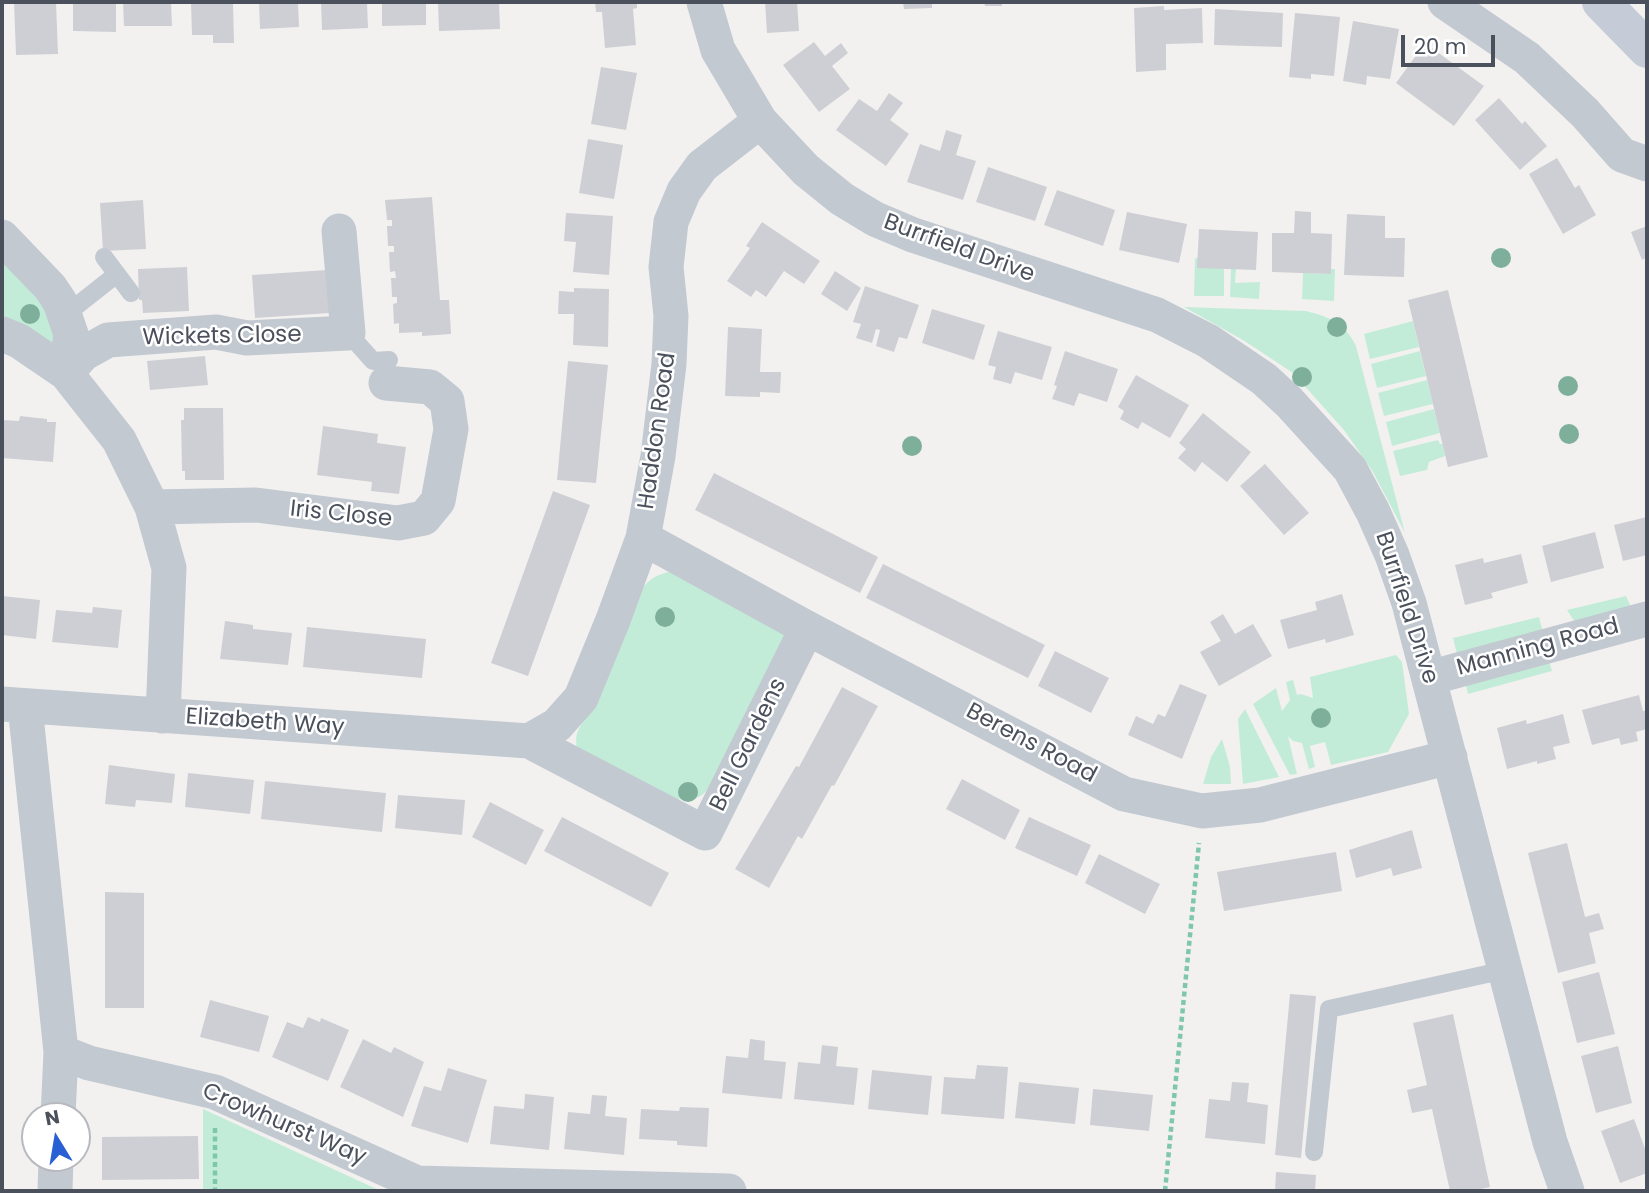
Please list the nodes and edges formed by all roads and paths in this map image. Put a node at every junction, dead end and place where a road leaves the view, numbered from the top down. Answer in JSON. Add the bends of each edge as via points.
{"nodes":[{"id":1,"x":704,"y":2,"type":"edge"},
{"id":2,"x":1446,"y":2,"type":"edge"},
{"id":3,"x":1601,"y":2,"type":"edge"},
{"id":4,"x":1647,"y":49,"type":"edge"},
{"id":5,"x":760,"y":121,"type":"junction"},
{"id":6,"x":1647,"y":164,"type":"edge"},
{"id":7,"x":339,"y":231,"type":"dead end"},
{"id":8,"x":2,"y":237,"type":"edge"},
{"id":9,"x":104,"y":257,"type":"dead end"},
{"id":10,"x":117,"y":274,"type":"junction"},
{"id":11,"x":131,"y":293,"type":"dead end"},
{"id":12,"x":65,"y":315,"type":"junction"},
{"id":13,"x":348,"y":333,"type":"junction"},
{"id":14,"x":2,"y":334,"type":"edge"},
{"id":15,"x":387,"y":372,"type":"joint"},
{"id":16,"x":66,"y":373,"type":"junction"},
{"id":17,"x":152,"y":507,"type":"junction"},
{"id":18,"x":643,"y":538,"type":"junction"},
{"id":19,"x":1647,"y":619,"type":"edge"},
{"id":20,"x":807,"y":628,"type":"junction"},
{"id":21,"x":1429,"y":678,"type":"junction"},
{"id":22,"x":14,"y":705,"type":"edge"},
{"id":23,"x":163,"y":716,"type":"junction"},
{"id":24,"x":529,"y":741,"type":"junction"},
{"id":25,"x":1450,"y":757,"type":"junction"},
{"id":26,"x":1202,"y":811,"type":"junction"},
{"id":27,"x":1505,"y":970,"type":"junction"},
{"id":28,"x":61,"y":1052,"type":"junction"},
{"id":29,"x":215,"y":1092,"type":"junction"},
{"id":30,"x":59,"y":1102,"type":"edge"},
{"id":31,"x":1314,"y":1152,"type":"dead end"},
{"id":32,"x":56,"y":1172,"type":"edge"},
{"id":33,"x":55,"y":1191,"type":"edge"},
{"id":34,"x":215,"y":1191,"type":"edge"},
{"id":35,"x":729,"y":1191,"type":"edge"},
{"id":36,"x":1165,"y":1191,"type":"edge"},
{"id":37,"x":1567,"y":1191,"type":"edge"}],
"edges":[{"from":1,"to":5,"type":"street","name":"Burrfield Drive","via":[[718,50]]},
{"from":2,"to":6,"type":"street","via":[[1527,58],[1622,155]]},
{"from":3,"to":4,"type":"main road"},
{"from":5,"to":18,"type":"street","name":"Haddon Road","via":[[702,166],[684,191],[671,222],[666,267],[669,364],[659,456]]},
{"from":5,"to":21,"type":"street","name":"Burrfield Drive","via":[[806,170],[842,200],[875,219],[1157,315],[1208,341],[1264,379],[1350,469],[1392,555]]},
{"from":7,"to":13,"type":"street"},
{"from":8,"to":12,"type":"street","via":[[50,287]]},
{"from":9,"to":10,"type":"lane"},
{"from":10,"to":11,"type":"lane"},
{"from":10,"to":12,"type":"lane"},
{"from":12,"to":16,"type":"street","via":[[71,334]]},
{"from":13,"to":15,"type":"lane"},
{"from":13,"to":16,"type":"street","name":"Wickets Close","via":[[247,338],[216,332],[108,340],[83,354]]},
{"from":14,"to":16,"type":"street"},
{"from":15,"to":17,"type":"street","name":"Iris Close","via":[[430,387],[447,401],[451,429],[438,501],[424,518],[398,523],[256,505]]},
{"from":16,"to":17,"type":"street","via":[[119,440]]},
{"from":17,"to":23,"type":"street","via":[[169,568]]},
{"from":18,"to":20,"type":"street","name":"Berens Road"},
{"from":18,"to":24,"type":"street","name":"Haddon Road","via":[[581,698],[557,725]]},
{"from":19,"to":21,"type":"street","name":"Manning Road"},
{"from":20,"to":24,"type":"street","name":"Bell Gardens","via":[[705,833]]},
{"from":20,"to":26,"type":"street","name":"Berens Road","via":[[1124,794]]},
{"from":21,"to":25,"type":"street","name":"Burrfield Drive"},
{"from":22,"to":23,"type":"street","name":"Elizabeth Way"},
{"from":22,"to":28,"type":"street"},
{"from":23,"to":24,"type":"street","name":"Elizabeth Way"},
{"from":25,"to":26,"type":"street","name":"Berens Road","via":[[1260,805]]},
{"from":25,"to":27,"type":"street","name":"Burrfield Drive"},
{"from":26,"to":36,"type":"path"},
{"from":27,"to":31,"type":"lane","via":[[1329,1009]]},
{"from":27,"to":37,"type":"street","name":"Burrfield Drive"},
{"from":28,"to":29,"type":"street","name":"Crowhurst Way","via":[[89,1063]]},
{"from":28,"to":30,"type":"street"},
{"from":29,"to":34,"type":"path"},
{"from":29,"to":35,"type":"street","name":"Crowhurst Way","via":[[417,1183]]},
{"from":32,"to":33,"type":"street"}]}
